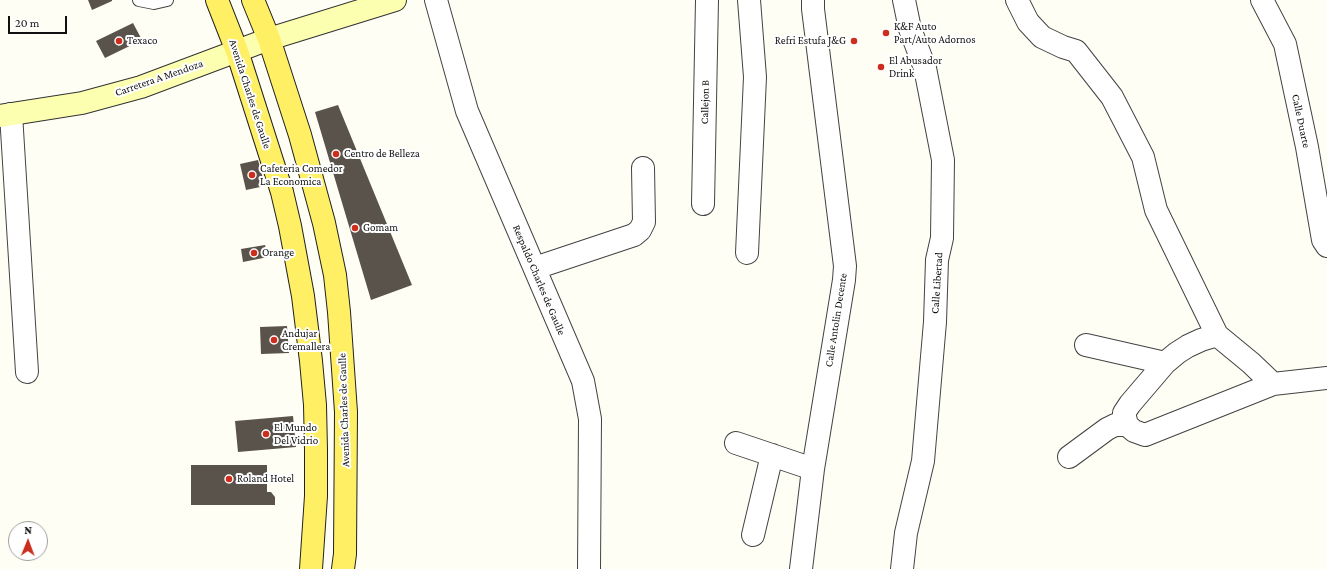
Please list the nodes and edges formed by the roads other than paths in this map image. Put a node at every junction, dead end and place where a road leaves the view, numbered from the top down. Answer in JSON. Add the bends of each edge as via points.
{"nodes":[{"id":1,"x":138,"y":0,"type":"edge"},
{"id":2,"x":167,"y":0,"type":"edge"},
{"id":3,"x":217,"y":0,"type":"edge"},
{"id":4,"x":253,"y":0,"type":"edge"},
{"id":5,"x":395,"y":0,"type":"edge"},
{"id":6,"x":436,"y":0,"type":"edge"},
{"id":7,"x":707,"y":0,"type":"edge"},
{"id":8,"x":748,"y":0,"type":"edge"},
{"id":9,"x":813,"y":0,"type":"edge"},
{"id":10,"x":904,"y":0,"type":"edge"},
{"id":11,"x":1018,"y":0,"type":"edge"},
{"id":12,"x":1262,"y":0,"type":"edge"},
{"id":13,"x":269,"y":39,"type":"junction"},
{"id":14,"x":237,"y":51,"type":"junction"},
{"id":15,"x":6,"y":115,"type":"edge"},
{"id":16,"x":644,"y":168,"type":"dead end"},
{"id":17,"x":703,"y":204,"type":"dead end"},
{"id":18,"x":1327,"y":246,"type":"edge"},
{"id":19,"x":748,"y":253,"type":"dead end"},
{"id":20,"x":535,"y":268,"type":"junction"},
{"id":21,"x":1217,"y":335,"type":"junction"},
{"id":22,"x":1086,"y":345,"type":"dead end"},
{"id":23,"x":1165,"y":363,"type":"junction"},
{"id":24,"x":27,"y":372,"type":"dead end"},
{"id":25,"x":1327,"y":378,"type":"edge"},
{"id":26,"x":1273,"y":384,"type":"junction"},
{"id":27,"x":1127,"y":425,"type":"junction"},
{"id":28,"x":736,"y":443,"type":"dead end"},
{"id":29,"x":772,"y":455,"type":"junction"},
{"id":30,"x":1069,"y":457,"type":"dead end"},
{"id":31,"x":812,"y":469,"type":"junction"},
{"id":32,"x":753,"y":535,"type":"dead end"},
{"id":33,"x":311,"y":569,"type":"edge"},
{"id":34,"x":344,"y":569,"type":"edge"},
{"id":35,"x":589,"y":569,"type":"edge"},
{"id":36,"x":801,"y":569,"type":"edge"},
{"id":37,"x":902,"y":569,"type":"edge"}],
"edges":[{"from":1,"to":2,"type":"lane","via":[[154,3]]},
{"from":3,"to":14,"type":"main road","name":"Avenida Charles de Gaulle"},
{"from":4,"to":13,"type":"main road","name":"Avenida Charles de Gaulle"},
{"from":5,"to":13,"type":"street","name":"Carretera A Mendoza"},
{"from":6,"to":20,"type":"street","name":"Respaldo Charles de Gaulle","via":[[467,111]]},
{"from":7,"to":17,"type":"street","name":"Callejon B"},
{"from":8,"to":19,"type":"street","via":[[755,77]]},
{"from":9,"to":31,"type":"street","name":"Calle Antolin Decente","via":[[845,266]]},
{"from":10,"to":37,"type":"street","name":"Calle Libertad","via":[[910,29],[925,68],[943,160],[942,238],[937,260],[935,322],[922,461],[906,533]]},
{"from":11,"to":21,"type":"street","via":[[1028,22],[1042,37],[1076,51],[1112,97],[1143,158],[1156,210]]},
{"from":12,"to":18,"type":"street","name":"Calle Duarte","via":[[1285,44]]},
{"from":13,"to":14,"type":"street","name":"Carretera A Mendoza"},
{"from":13,"to":34,"type":"main road","name":"Avenida Charles de Gaulle","via":[[300,135],[335,275],[346,412]]},
{"from":14,"to":15,"type":"street","name":"Carretera A Mendoza","via":[[141,87],[82,103]]},
{"from":14,"to":33,"type":"main road","name":"Avenida Charles de Gaulle","via":[[282,192],[303,296],[315,405],[316,496]]},
{"from":15,"to":24,"type":"street"},
{"from":16,"to":20,"type":"street","via":[[644,222],[640,230],[634,235]]},
{"from":20,"to":35,"type":"street","name":"Respaldo Charles de Gaulle","via":[[582,381],[590,419]]},
{"from":21,"to":23,"type":"street","via":[[1188,346]]},
{"from":21,"to":26,"type":"street"},
{"from":22,"to":23,"type":"street"},
{"from":23,"to":27,"type":"street","via":[[1124,413]]},
{"from":25,"to":26,"type":"street"},
{"from":26,"to":27,"type":"street","via":[[1145,435]]},
{"from":27,"to":30,"type":"street","via":[[1107,428]]},
{"from":28,"to":29,"type":"street"},
{"from":29,"to":31,"type":"street"},
{"from":29,"to":32,"type":"street"},
{"from":31,"to":36,"type":"street","name":"Calle Antolin Decente"}]}
